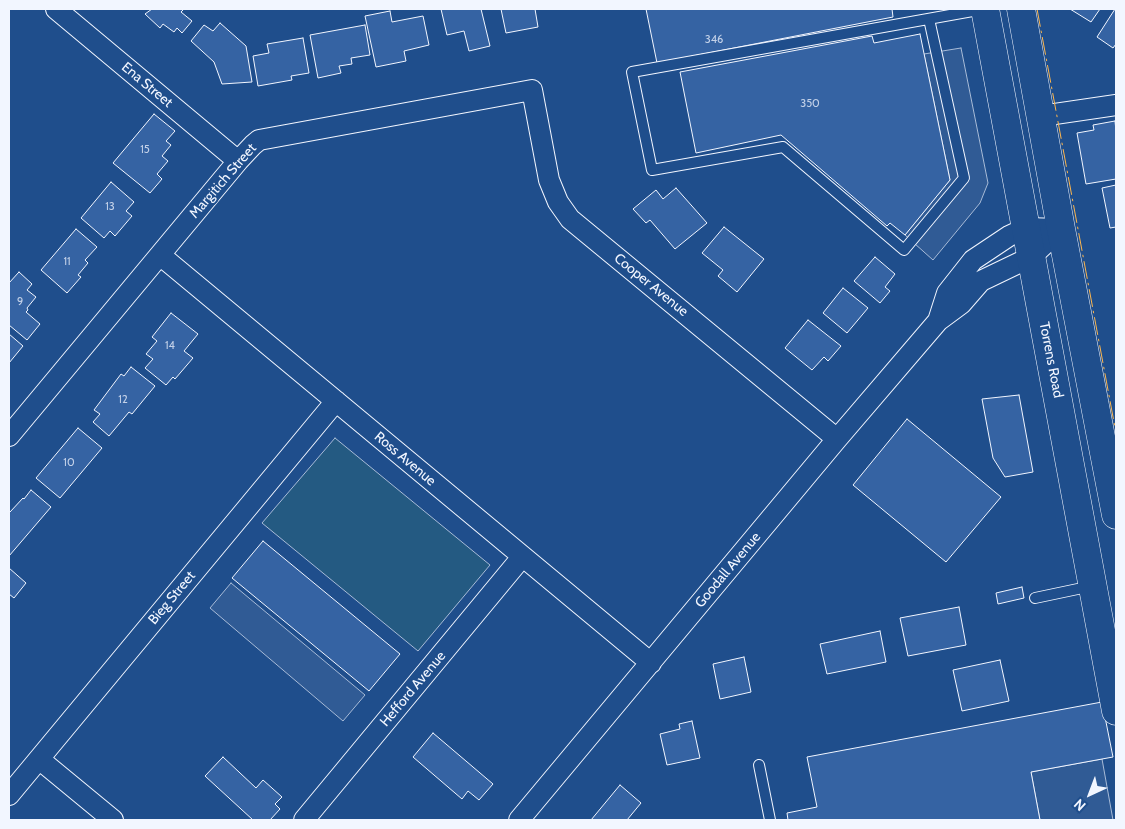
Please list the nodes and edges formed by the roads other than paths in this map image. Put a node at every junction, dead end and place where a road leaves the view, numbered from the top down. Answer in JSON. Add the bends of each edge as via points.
{"nodes":[{"id":1,"x":56,"y":9,"type":"edge"},
{"id":2,"x":985,"y":9,"type":"edge"},
{"id":3,"x":1021,"y":9,"type":"edge"},
{"id":4,"x":929,"y":19,"type":"junction"},
{"id":5,"x":532,"y":90,"type":"joint"},
{"id":6,"x":1116,"y":104,"type":"edge"},
{"id":7,"x":1041,"y":116,"type":"junction"},
{"id":8,"x":238,"y":161,"type":"junction"},
{"id":9,"x":1026,"y":228,"type":"junction"},
{"id":10,"x":1061,"y":229,"type":"junction"},
{"id":11,"x":160,"y":255,"type":"junction"},
{"id":12,"x":1031,"y":256,"type":"junction"},
{"id":13,"x":938,"y":320,"type":"junction"},
{"id":14,"x":336,"y":401,"type":"junction"},
{"id":15,"x":9,"y":436,"type":"edge"},
{"id":16,"x":837,"y":439,"type":"junction"},
{"id":17,"x":1116,"y":515,"type":"edge"},
{"id":18,"x":522,"y":557,"type":"junction"},
{"id":19,"x":1093,"y":586,"type":"junction"},
{"id":20,"x":1035,"y":598,"type":"dead end"},
{"id":21,"x":651,"y":663,"type":"junction"},
{"id":22,"x":1116,"y":711,"type":"edge"},
{"id":23,"x":39,"y":759,"type":"junction"},
{"id":24,"x":759,"y":765,"type":"dead end"},
{"id":25,"x":9,"y":795,"type":"edge"},
{"id":26,"x":113,"y":820,"type":"edge"},
{"id":27,"x":304,"y":820,"type":"edge"},
{"id":28,"x":519,"y":820,"type":"edge"},
{"id":29,"x":770,"y":820,"type":"edge"}],
"edges":[{"from":1,"to":8,"type":"street","name":"Ena Street"},
{"from":2,"to":4,"type":"lane"},
{"from":2,"to":9,"type":"main road","name":"Torrens Road"},
{"from":3,"to":7,"type":"main road"},
{"from":4,"to":4,"type":"lane","via":[[964,178],[904,250],[784,147],[652,170],[632,72]]},
{"from":5,"to":8,"type":"street","name":"Margitich Street","via":[[258,140]]},
{"from":5,"to":16,"type":"street","name":"Cooper Avenue","via":[[549,180],[558,202],[570,219]]},
{"from":6,"to":7,"type":"street"},
{"from":7,"to":10,"type":"main road"},
{"from":8,"to":11,"type":"street","name":"Margitich Street"},
{"from":9,"to":10,"type":"street","name":"Goodall Avenue"},
{"from":9,"to":12,"type":"main road","name":"Torrens Road"},
{"from":9,"to":13,"type":"street","name":"Goodall Avenue","via":[[973,260],[947,293]]},
{"from":10,"to":12,"type":"street","name":"Goodall Avenue"},
{"from":10,"to":17,"type":"main road"},
{"from":11,"to":14,"type":"street","name":"Ross Avenue"},
{"from":11,"to":15,"type":"street","name":"Margitich Street"},
{"from":12,"to":13,"type":"street","name":"Goodall Avenue","via":[[981,281],[961,304]]},
{"from":12,"to":19,"type":"main road","name":"Torrens Road"},
{"from":13,"to":16,"type":"street","name":"Goodall Avenue"},
{"from":14,"to":18,"type":"street","name":"Ross Avenue"},
{"from":14,"to":23,"type":"street","name":"Bieg Street"},
{"from":16,"to":21,"type":"street","name":"Goodall Avenue"},
{"from":18,"to":21,"type":"street","name":"Ross Avenue"},
{"from":18,"to":27,"type":"street","name":"Hefford Avenue"},
{"from":19,"to":20,"type":"lane"},
{"from":19,"to":22,"type":"main road","name":"Torrens Road"},
{"from":21,"to":28,"type":"street","name":"Goodall Avenue"},
{"from":23,"to":25,"type":"street","name":"Bieg Street"},
{"from":23,"to":26,"type":"street"},
{"from":24,"to":29,"type":"lane"}]}
